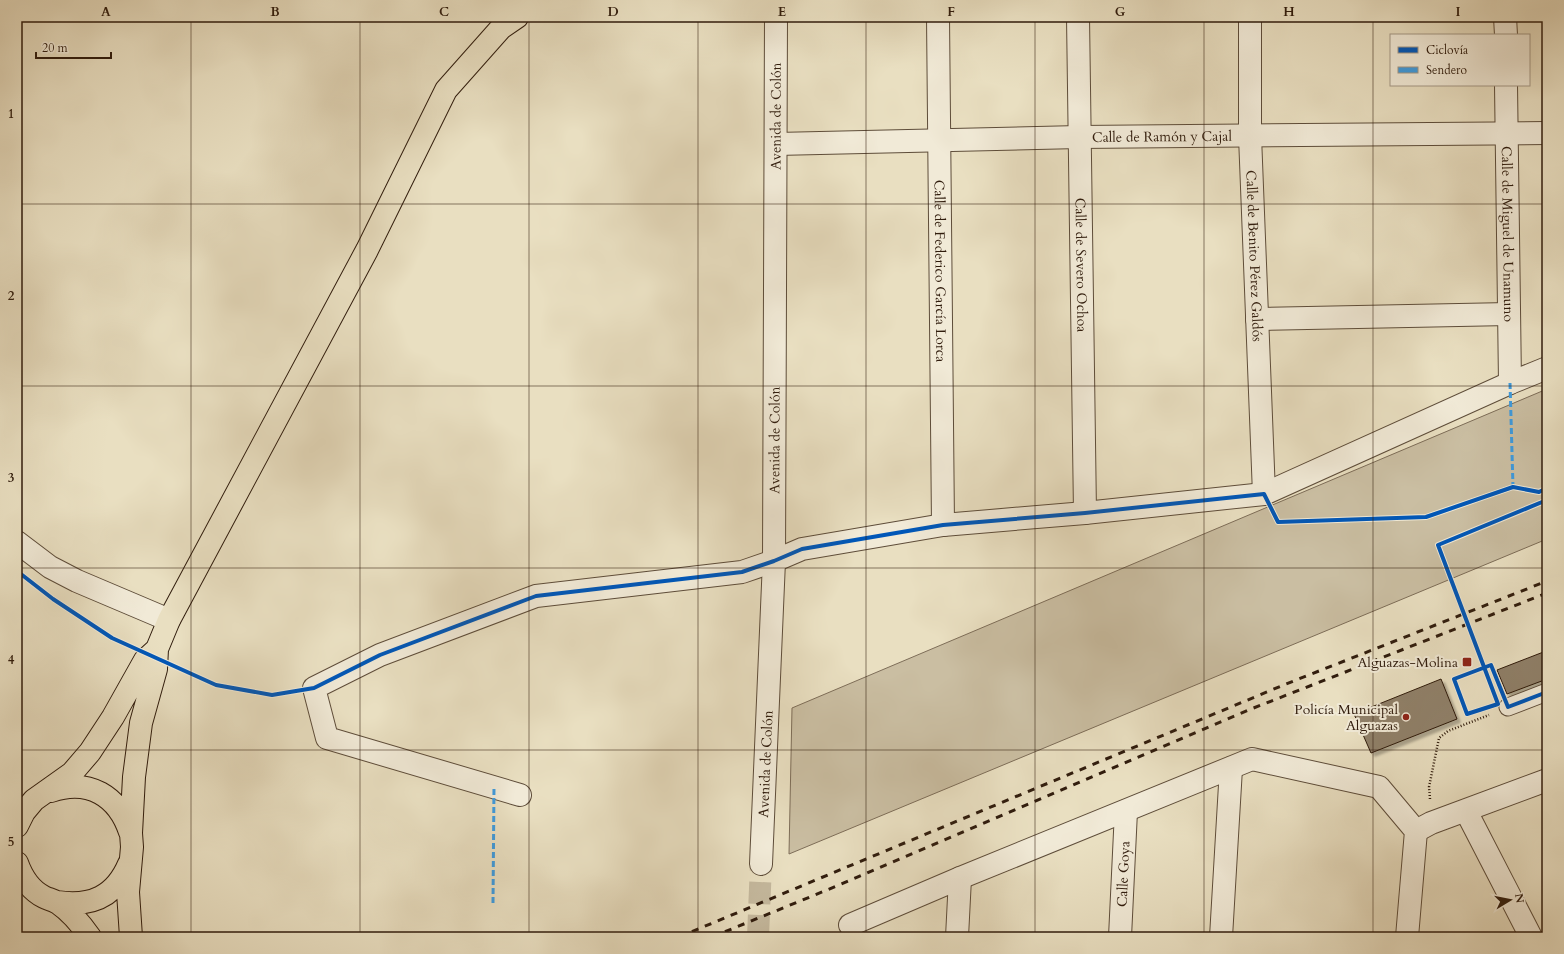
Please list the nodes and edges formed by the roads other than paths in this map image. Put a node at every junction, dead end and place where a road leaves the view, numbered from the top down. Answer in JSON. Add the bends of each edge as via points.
{"nodes":[{"id":1,"x":517,"y":17,"type":"edge"},
{"id":2,"x":776,"y":17,"type":"edge"},
{"id":3,"x":938,"y":17,"type":"edge"},
{"id":4,"x":1078,"y":17,"type":"edge"},
{"id":5,"x":1250,"y":17,"type":"edge"},
{"id":6,"x":1505,"y":17,"type":"edge"},
{"id":7,"x":1506,"y":34,"type":"edge"},
{"id":8,"x":1506,"y":86,"type":"edge"},
{"id":9,"x":1507,"y":133,"type":"junction"},
{"id":10,"x":1547,"y":133,"type":"edge"},
{"id":11,"x":1080,"y":136,"type":"junction"},
{"id":12,"x":1250,"y":136,"type":"junction"},
{"id":13,"x":939,"y":140,"type":"junction"},
{"id":14,"x":776,"y":144,"type":"junction"},
{"id":15,"x":1509,"y":314,"type":"junction"},
{"id":16,"x":1257,"y":319,"type":"junction"},
{"id":17,"x":1547,"y":368,"type":"edge"},
{"id":18,"x":1510,"y":383,"type":"junction"},
{"id":19,"x":1264,"y":494,"type":"junction"},
{"id":20,"x":1085,"y":513,"type":"junction"},
{"id":21,"x":943,"y":524,"type":"junction"},
{"id":22,"x":17,"y":542,"type":"edge"},
{"id":23,"x":774,"y":561,"type":"junction"},
{"id":24,"x":169,"y":620,"type":"junction"},
{"id":25,"x":156,"y":648,"type":"junction"},
{"id":26,"x":1547,"y":692,"type":"edge"},
{"id":27,"x":1508,"y":707,"type":"road end"},
{"id":28,"x":1231,"y":768,"type":"junction"},
{"id":29,"x":1547,"y":780,"type":"edge"},
{"id":30,"x":47,"y":792,"type":"junction"},
{"id":31,"x":520,"y":795,"type":"dead end"},
{"id":32,"x":1126,"y":811,"type":"junction"},
{"id":33,"x":1466,"y":811,"type":"junction"},
{"id":34,"x":19,"y":818,"type":"edge"},
{"id":35,"x":1424,"y":827,"type":"junction"},
{"id":36,"x":131,"y":833,"type":"junction"},
{"id":37,"x":130,"y":861,"type":"junction"},
{"id":38,"x":17,"y":863,"type":"edge"},
{"id":39,"x":760,"y":864,"type":"tunnel mouth"},
{"id":40,"x":960,"y":878,"type":"junction"},
{"id":41,"x":23,"y":882,"type":"edge"},
{"id":42,"x":57,"y":902,"type":"junction"},
{"id":43,"x":850,"y":925,"type":"dead end"},
{"id":44,"x":1410,"y":932,"type":"edge"},
{"id":45,"x":90,"y":937,"type":"edge"},
{"id":46,"x":132,"y":937,"type":"edge"},
{"id":47,"x":957,"y":937,"type":"edge"},
{"id":48,"x":1120,"y":937,"type":"edge"},
{"id":49,"x":1221,"y":937,"type":"edge"},
{"id":50,"x":1531,"y":937,"type":"edge"}],
"edges":[{"from":1,"to":24,"type":"main road","via":[[501,28],[446,90],[367,250]]},
{"from":2,"to":14,"type":"street","name":"Avenida de Colón"},
{"from":3,"to":13,"type":"street","name":"Calle de Federico García Lorca"},
{"from":4,"to":11,"type":"street","name":"Calle de Severo Ochoa"},
{"from":5,"to":12,"type":"street","name":"Calle de Benito Pérez Galdós"},
{"from":6,"to":7,"type":"street"},
{"from":8,"to":9,"type":"street","name":"Calle de Miguel de Unamuno"},
{"from":9,"to":10,"type":"street","name":"Calle de Ramón y Cajal"},
{"from":9,"to":12,"type":"street","name":"Calle de Ramón y Cajal"},
{"from":9,"to":15,"type":"street","name":"Calle de Miguel de Unamuno"},
{"from":11,"to":12,"type":"street","name":"Calle de Ramón y Cajal"},
{"from":11,"to":13,"type":"street","name":"Calle de Ramón y Cajal"},
{"from":11,"to":20,"type":"street","name":"Calle de Severo Ochoa"},
{"from":12,"to":16,"type":"street","name":"Calle de Benito Pérez Galdós"},
{"from":13,"to":14,"type":"street","name":"Calle de Ramón y Cajal"},
{"from":13,"to":21,"type":"street","name":"Calle de Federico García Lorca"},
{"from":14,"to":23,"type":"street","name":"Avenida de Colón"},
{"from":15,"to":16,"type":"street"},
{"from":15,"to":18,"type":"street","name":"Calle de Miguel de Unamuno"},
{"from":16,"to":19,"type":"street","name":"Calle de Benito Pérez Galdós"},
{"from":17,"to":18,"type":"street"},
{"from":18,"to":19,"type":"street"},
{"from":19,"to":20,"type":"street"},
{"from":20,"to":21,"type":"street"},
{"from":21,"to":23,"type":"street","via":[[802,549]]},
{"from":22,"to":24,"type":"street","via":[[50,567],[77,581]]},
{"from":23,"to":31,"type":"street","via":[[742,572],[536,596],[380,654],[314,688],[327,738]]},
{"from":23,"to":39,"type":"street","name":"Avenida de Colón"},
{"from":24,"to":25,"type":"main road"},
{"from":25,"to":30,"type":"main road","via":[[145,660],[90,752],[72,773]]},
{"from":25,"to":36,"type":"main road","via":[[156,669],[141,723],[134,776]]},
{"from":26,"to":27,"type":"street"},
{"from":28,"to":32,"type":"street"},
{"from":28,"to":35,"type":"street","via":[[1252,759],[1379,787]]},
{"from":28,"to":49,"type":"street"},
{"from":29,"to":33,"type":"street"},
{"from":30,"to":34,"type":"main road","via":[[34,800]]},
{"from":30,"to":36,"type":"main road","via":[[61,787],[77,786],[92,789],[106,796],[117,806],[126,819]]},
{"from":32,"to":40,"type":"street"},
{"from":32,"to":48,"type":"street","name":"Calle Goya"},
{"from":33,"to":35,"type":"street"},
{"from":33,"to":50,"type":"street"},
{"from":35,"to":44,"type":"street"},
{"from":36,"to":37,"type":"main road"},
{"from":37,"to":42,"type":"main road","via":[[116,887],[103,897],[73,905]]},
{"from":37,"to":46,"type":"main road","via":[[128,892]]},
{"from":38,"to":41,"type":"main road"},
{"from":40,"to":43,"type":"street"},
{"from":40,"to":47,"type":"street"},
{"from":41,"to":42,"type":"main road","via":[[42,896]]},
{"from":42,"to":45,"type":"main road","via":[[73,915]]}]}
